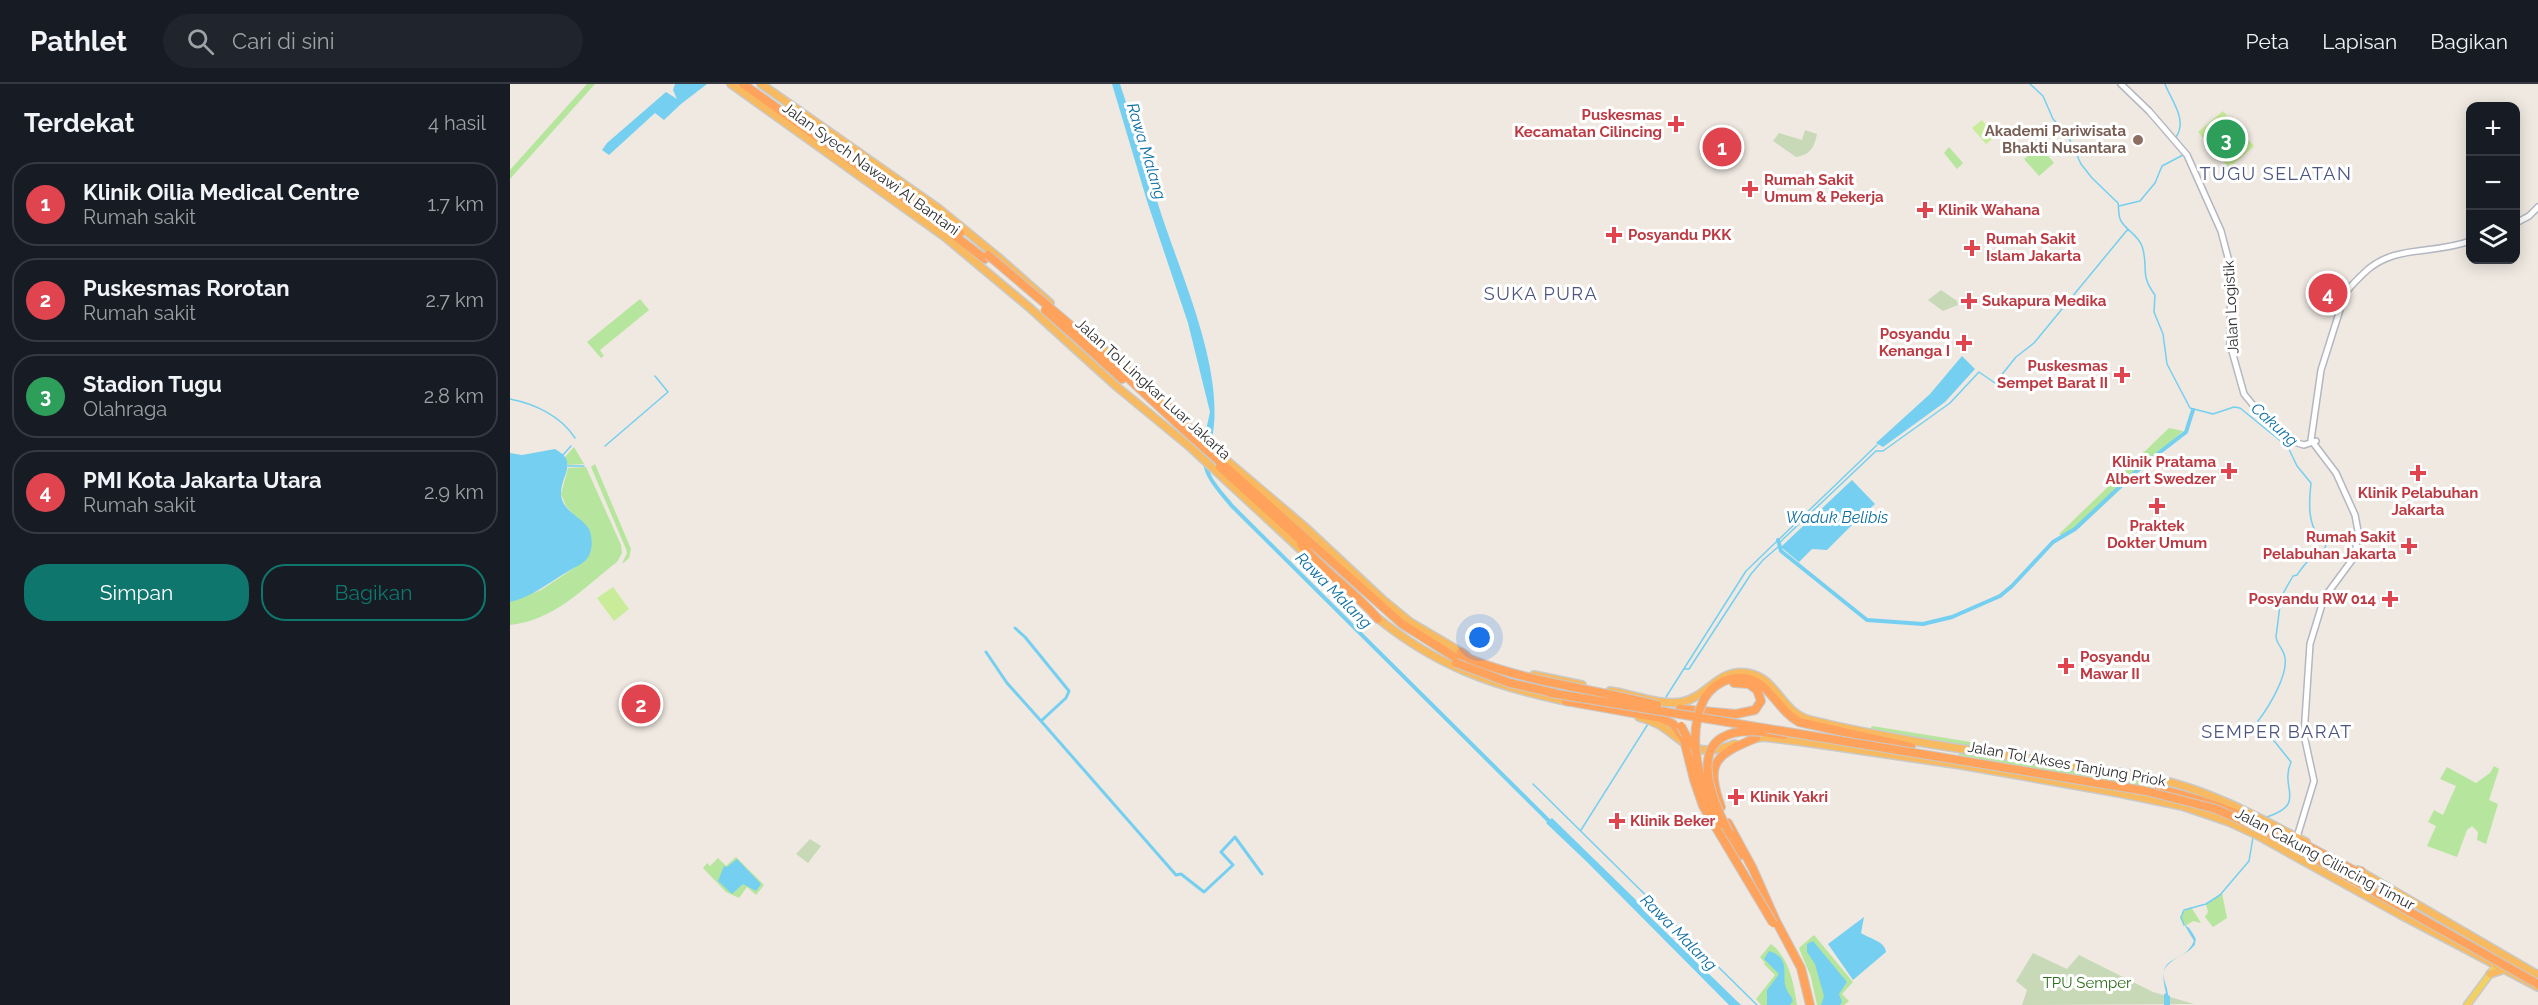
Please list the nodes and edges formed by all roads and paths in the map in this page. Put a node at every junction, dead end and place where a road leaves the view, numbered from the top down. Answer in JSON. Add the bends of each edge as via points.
{"nodes":[{"id":1,"x":731,"y":84,"type":"edge"},
{"id":2,"x":743,"y":84,"type":"edge"},
{"id":3,"x":751,"y":84,"type":"edge"},
{"id":4,"x":761,"y":84,"type":"edge"},
{"id":5,"x":2121,"y":84,"type":"edge"},
{"id":6,"x":2538,"y":207,"type":"edge"},
{"id":7,"x":2520,"y":221,"type":"edge"},
{"id":8,"x":2466,"y":242,"type":"edge"},
{"id":9,"x":986,"y":257,"type":"junction"},
{"id":10,"x":1045,"y":298,"type":"junction"},
{"id":11,"x":1033,"y":312,"type":"junction"},
{"id":12,"x":1194,"y":441,"type":"junction"},
{"id":13,"x":2314,"y":441,"type":"junction"},
{"id":14,"x":1266,"y":500,"type":"junction"},
{"id":15,"x":1293,"y":533,"type":"junction"},
{"id":16,"x":1317,"y":541,"type":"junction"},
{"id":17,"x":1316,"y":565,"type":"joint"},
{"id":18,"x":1378,"y":619,"type":"junction"},
{"id":19,"x":1461,"y":652,"type":"junction"},
{"id":20,"x":1551,"y":678,"type":"junction"},
{"id":21,"x":1567,"y":682,"type":"junction"},
{"id":22,"x":1550,"y":693,"type":"junction"},
{"id":23,"x":1564,"y":701,"type":"junction"},
{"id":24,"x":1658,"y":705,"type":"junction"},
{"id":25,"x":1680,"y":709,"type":"junction"},
{"id":26,"x":1699,"y":725,"type":"junction"},
{"id":27,"x":1756,"y":738,"type":"junction"},
{"id":28,"x":1827,"y":738,"type":"junction"},
{"id":29,"x":1947,"y":746,"type":"junction"},
{"id":30,"x":1911,"y":747,"type":"junction"},
{"id":31,"x":1963,"y":749,"type":"junction"},
{"id":32,"x":1946,"y":763,"type":"junction"},
{"id":33,"x":1961,"y":765,"type":"junction"},
{"id":34,"x":2270,"y":833,"type":"junction"},
{"id":35,"x":1727,"y":834,"type":"junction"},
{"id":36,"x":2296,"y":840,"type":"junction"},
{"id":37,"x":2361,"y":871,"type":"junction"},
{"id":38,"x":1775,"y":922,"type":"junction"},
{"id":39,"x":2454,"y":941,"type":"junction"},
{"id":40,"x":2498,"y":951,"type":"junction"},
{"id":41,"x":2484,"y":959,"type":"junction"},
{"id":42,"x":2491,"y":969,"type":"junction"},
{"id":43,"x":2538,"y":977,"type":"edge"},
{"id":44,"x":2538,"y":986,"type":"edge"},
{"id":45,"x":1805,"y":1005,"type":"edge"},
{"id":46,"x":1810,"y":1005,"type":"edge"},
{"id":47,"x":2463,"y":1005,"type":"edge"},
{"id":48,"x":2468,"y":1005,"type":"edge"}],
"edges":[{"from":1,"to":11,"type":"highway","name":"Jalan Syech Nawawi Al Bantani","via":[[923,220]]},
{"from":2,"to":9,"type":"highway","name":"Jalan Tol Lingkar Luar Jakarta"},
{"from":3,"to":9,"type":"highway","name":"Jalan Tol Lingkar Luar Jakarta","via":[[933,212]]},
{"from":4,"to":10,"type":"highway","name":"Jalan Syech Nawawi Al Bantani","via":[[938,208]]},
{"from":5,"to":13,"type":"main road","name":"Jalan Logistik","via":[[2186,153],[2214,215],[2229,258],[2230,344],[2242,391],[2292,441]]},
{"from":6,"to":7,"type":"main road"},
{"from":8,"to":13,"type":"main road","via":[[2450,248],[2392,254],[2375,262],[2353,283],[2342,302],[2321,370]]},
{"from":9,"to":12,"type":"highway","name":"Jalan Tol Lingkar Luar Jakarta","bridge":true},
{"from":10,"to":11,"type":"highway","via":[[1033,298]]},
{"from":10,"to":12,"type":"highway","name":"Jalan Syech Nawawi Al Bantani","via":[[1164,402]]},
{"from":11,"to":12,"type":"highway","name":"Jalan Syech Nawawi Al Bantani","via":[[1116,386]]},
{"from":12,"to":14,"type":"highway","name":"Jalan Tol Lingkar Luar Jakarta"},
{"from":12,"to":15,"type":"highway","name":"Jalan Tol Lingkar Luar Jakarta"},
{"from":12,"to":16,"type":"highway","name":"Jalan Syech Nawawi Al Bantani","via":[[1239,471]]},
{"from":12,"to":17,"type":"highway","name":"Jalan Syech Nawawi Al Bantani","via":[[1229,482]]},
{"from":13,"to":36,"type":"main road","via":[[2336,472],[2358,531],[2352,562],[2325,597],[2310,644],[2304,735],[2314,782]]},
{"from":14,"to":16,"type":"highway"},
{"from":14,"to":22,"type":"highway","name":"Jalan Tol Lingkar Luar Jakarta","bridge":true,"via":[[1341,571],[1420,637],[1456,658]]},
{"from":15,"to":18,"type":"highway","via":[[1312,557]]},
{"from":15,"to":22,"type":"highway","name":"Jalan Tol Lingkar Luar Jakarta","bridge":true,"via":[[1424,645],[1492,677]]},
{"from":16,"to":19,"type":"highway","name":"Jalan Syech Nawawi Al Bantani","via":[[1401,615]]},
{"from":17,"to":18,"type":"highway","name":"Jalan Cakung Cilincing Timur"},
{"from":18,"to":22,"type":"highway","name":"Jalan Cakung Cilincing Timur","via":[[1405,641],[1469,674]]},
{"from":19,"to":20,"type":"highway","name":"Jalan Syech Nawawi Al Bantani","via":[[1504,669]]},
{"from":19,"to":24,"type":"highway","bridge":true,"via":[[1513,675]]},
{"from":20,"to":21,"type":"highway","name":"Jalan Syech Nawawi Al Bantani"},
{"from":20,"to":22,"type":"highway"},
{"from":21,"to":23,"type":"highway","via":[[1560,691]]},
{"from":21,"to":29,"type":"highway","name":"Jalan Syech Nawawi Al Bantani","via":[[1680,702],[1695,697],[1723,677],[1748,673],[1768,682],[1789,708],[1805,719]]},
{"from":22,"to":23,"type":"highway","name":"Jalan Cakung Cilincing Timur"},
{"from":22,"to":24,"type":"highway","name":"Jalan Tol Akses Tanjung Priok","bridge":true},
{"from":22,"to":28,"type":"highway","name":"Jalan Tol Akses Tanjung Priok","bridge":true},
{"from":22,"to":35,"type":"highway","bridge":true,"via":[[1658,714],[1678,724],[1689,740],[1702,795]]},
{"from":23,"to":27,"type":"highway","name":"Jalan Cakung Cilincing Timur","via":[[1647,719],[1698,750],[1719,750]]},
{"from":23,"to":38,"type":"highway","bridge":true,"via":[[1661,718],[1673,724],[1681,733],[1703,806]]},
{"from":24,"to":25,"type":"highway","name":"Jalan Tol Akses Tanjung Priok"},
{"from":25,"to":26,"type":"highway","bridge":true,"via":[[1704,711],[1715,712],[1727,714],[1749,713],[1759,706],[1759,692],[1743,683],[1721,688],[1708,702],[1705,711],[1704,714],[1703,719]]},
{"from":25,"to":30,"type":"highway","name":"Jalan Tol Akses Tanjung Priok"},
{"from":26,"to":30,"type":"highway","bridge":true,"via":[[1701,705],[1712,689],[1727,680],[1748,678],[1766,687],[1786,713],[1802,724]]},
{"from":26,"to":35,"type":"highway","bridge":true,"via":[[1697,752],[1703,787]]},
{"from":27,"to":32,"type":"highway","name":"Jalan Cakung Cilincing Timur","via":[[1804,741]]},
{"from":27,"to":38,"type":"highway","bridge":true,"via":[[1718,760],[1713,775],[1719,803]]},
{"from":28,"to":34,"type":"highway","name":"Jalan Tol Akses Tanjung Priok","bridge":true,"via":[[2166,795],[2216,809]]},
{"from":28,"to":35,"type":"highway","bridge":true,"via":[[1741,731],[1720,739],[1709,755],[1707,771]]},
{"from":29,"to":31,"type":"highway","name":"Jalan Syech Nawawi Al Bantani"},
{"from":29,"to":32,"type":"highway","via":[[1952,752]]},
{"from":30,"to":36,"type":"highway","name":"Jalan Tol Akses Tanjung Priok","bridge":true,"via":[[2182,794]]},
{"from":31,"to":33,"type":"highway","via":[[1957,758]]},
{"from":31,"to":36,"type":"highway","name":"Jalan Syech Nawawi Al Bantani","via":[[2168,782],[2260,818]]},
{"from":32,"to":33,"type":"highway","name":"Jalan Cakung Cilincing Timur"},
{"from":33,"to":39,"type":"highway","name":"Jalan Cakung Cilincing Timur","via":[[2173,803],[2229,822]]},
{"from":34,"to":39,"type":"highway","bridge":true,"via":[[2274,839]]},
{"from":34,"to":44,"type":"highway","name":"Jalan Tol Akses Tanjung Priok","bridge":true},
{"from":35,"to":38,"type":"highway","bridge":true},
{"from":36,"to":37,"type":"highway","name":"Jalan Syech Nawawi Al Bantani"},
{"from":36,"to":37,"type":"highway"},
{"from":36,"to":43,"type":"highway","name":"Jalan Tol Akses Tanjung Priok","bridge":true},
{"from":37,"to":40,"type":"highway","name":"Jalan Syech Nawawi Al Bantani"},
{"from":38,"to":45,"type":"highway","via":[[1797,970]]},
{"from":38,"to":46,"type":"highway","via":[[1801,968]]},
{"from":39,"to":41,"type":"highway","name":"Jalan Cakung Cilincing Timur"},
{"from":40,"to":41,"type":"highway"},
{"from":40,"to":42,"type":"main road"},
{"from":40,"to":43,"type":"highway","name":"Jalan Syech Nawawi Al Bantani"},
{"from":41,"to":42,"type":"highway"},
{"from":42,"to":44,"type":"highway"},
{"from":42,"to":47,"type":"main road"},
{"from":42,"to":48,"type":"main road"}]}
